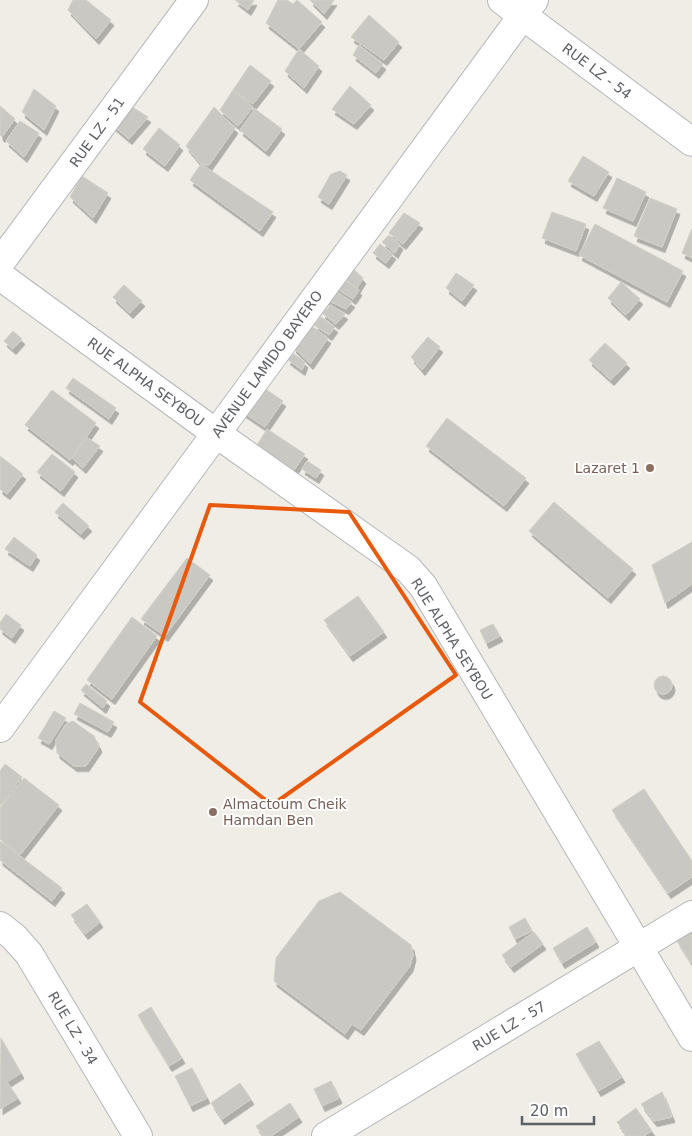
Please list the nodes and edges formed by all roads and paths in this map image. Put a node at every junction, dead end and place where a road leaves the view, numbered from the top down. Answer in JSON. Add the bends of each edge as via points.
{"nodes":[{"id":1,"x":194,"y":0,"type":"edge"},
{"id":2,"x":519,"y":5,"type":"edge"},
{"id":3,"x":692,"y":142,"type":"edge"},
{"id":4,"x":0,"y":263,"type":"edge"},
{"id":5,"x":0,"y":276,"type":"edge"},
{"id":6,"x":217,"y":434,"type":"junction"},
{"id":7,"x":0,"y":728,"type":"edge"},
{"id":8,"x":692,"y":915,"type":"edge"},
{"id":9,"x":0,"y":926,"type":"edge"},
{"id":10,"x":639,"y":948,"type":"junction"},
{"id":11,"x":692,"y":1037,"type":"edge"},
{"id":12,"x":138,"y":1136,"type":"edge"},
{"id":13,"x":326,"y":1136,"type":"edge"}],
"edges":[{"from":1,"to":4,"type":"street","name":"RUE LZ - 51"},
{"from":2,"to":3,"type":"street","name":"RUE LZ - 54"},
{"from":2,"to":6,"type":"street","name":"AVENUE LAMIDO BAYERO"},
{"from":5,"to":6,"type":"street","name":"RUE ALPHA SEYBOU"},
{"from":6,"to":7,"type":"street","name":"AVENUE LAMIDO BAYERO"},
{"from":6,"to":10,"type":"street","name":"RUE ALPHA SEYBOU","via":[[408,569],[423,586]]},
{"from":8,"to":10,"type":"street","name":"RUE LZ - 57"},
{"from":9,"to":12,"type":"street","name":"RUE LZ - 34","via":[[29,954]]},
{"from":10,"to":11,"type":"street","name":"RUE ALPHA SEYBOU"},
{"from":10,"to":13,"type":"street","name":"RUE LZ - 57"}]}
